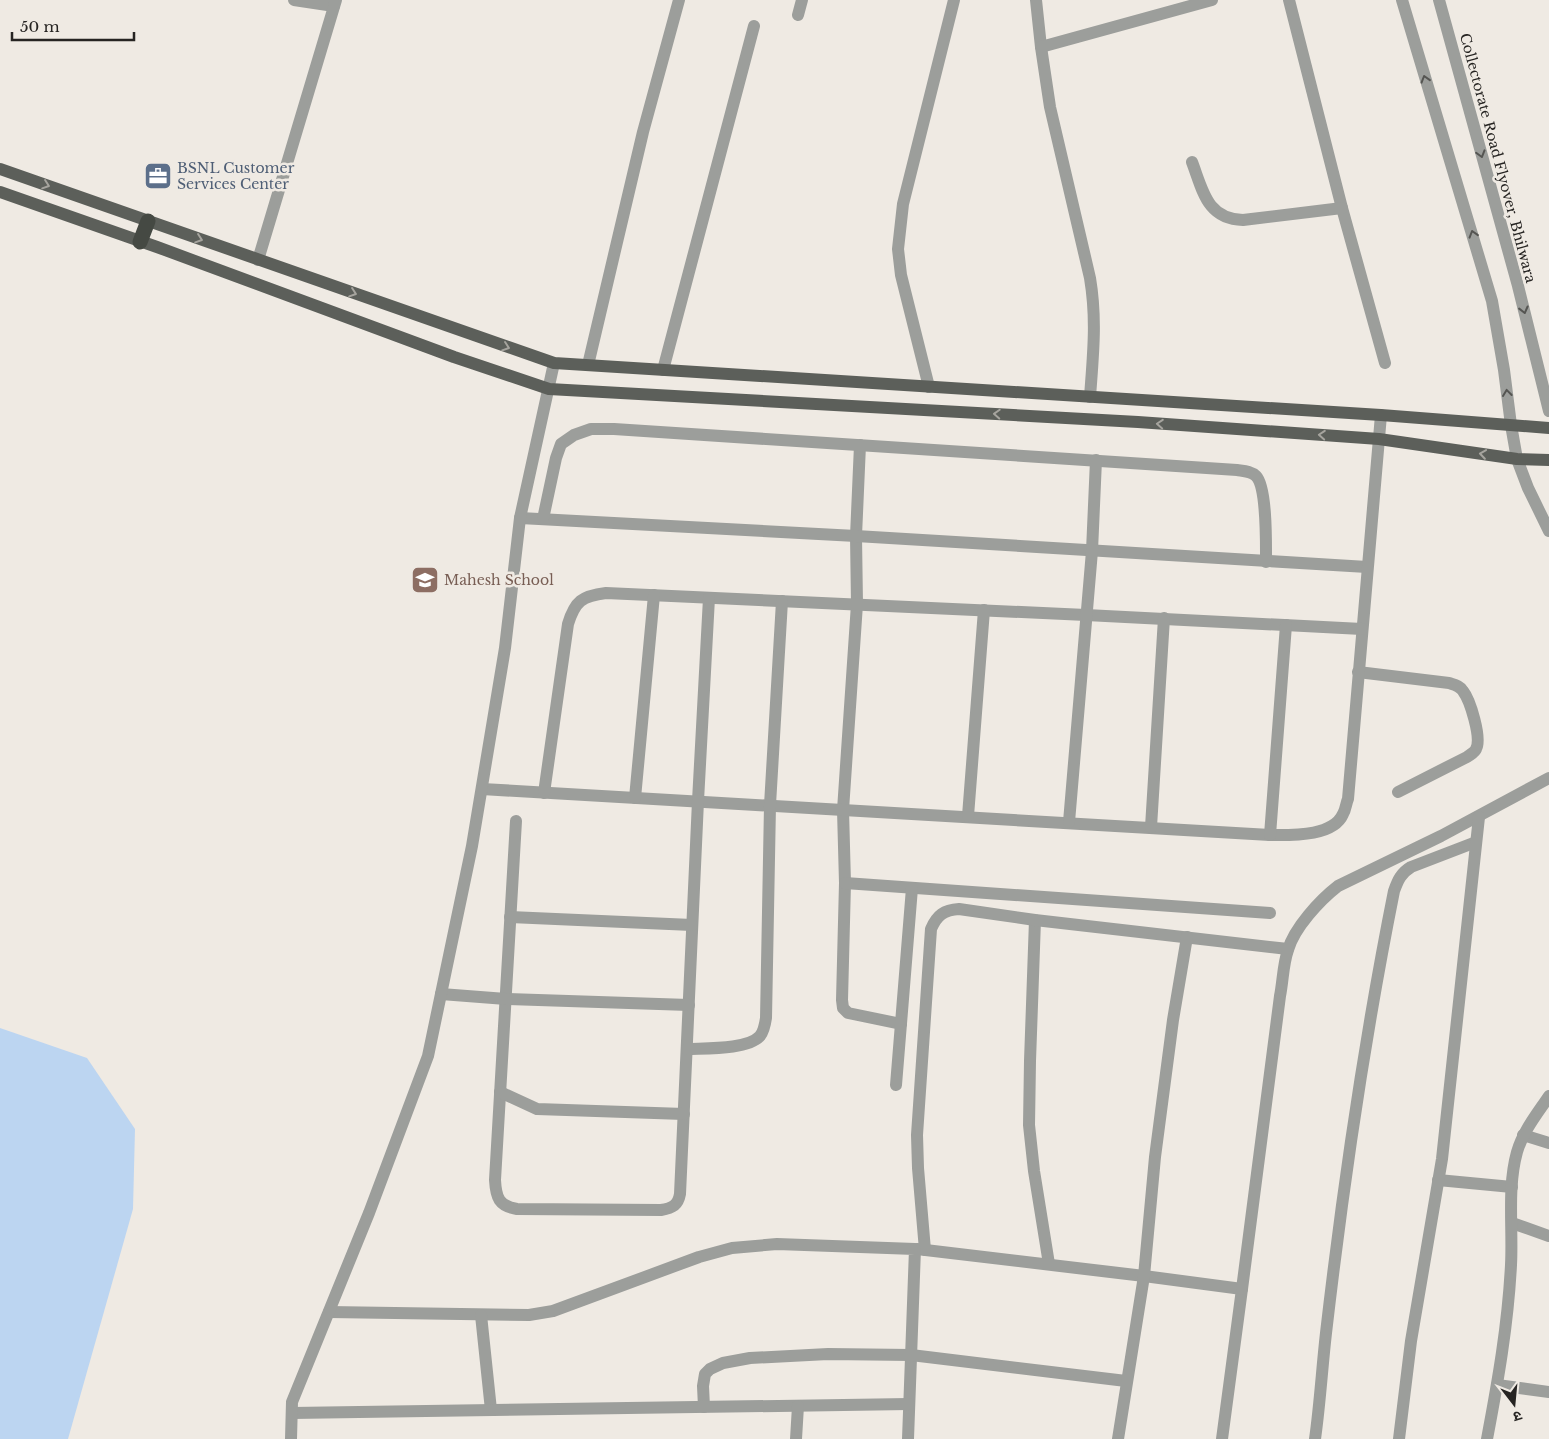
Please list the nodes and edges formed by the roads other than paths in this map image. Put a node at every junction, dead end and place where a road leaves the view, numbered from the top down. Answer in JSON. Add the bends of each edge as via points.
{"nodes":[{"id":1,"x":294,"y":0,"type":"edge"},
{"id":2,"x":679,"y":0,"type":"edge"},
{"id":3,"x":802,"y":0,"type":"edge"},
{"id":4,"x":954,"y":0,"type":"edge"},
{"id":5,"x":1036,"y":0,"type":"edge"},
{"id":6,"x":1212,"y":0,"type":"edge"},
{"id":7,"x":1290,"y":0,"type":"edge"},
{"id":8,"x":1402,"y":0,"type":"edge"},
{"id":9,"x":1438,"y":0,"type":"edge"},
{"id":10,"x":335,"y":3,"type":"edge"},
{"id":11,"x":798,"y":14,"type":"dead end"},
{"id":12,"x":754,"y":26,"type":"dead end"},
{"id":13,"x":1041,"y":47,"type":"junction"},
{"id":14,"x":1192,"y":162,"type":"dead end"},
{"id":15,"x":0,"y":169,"type":"edge"},
{"id":16,"x":0,"y":192,"type":"edge"},
{"id":17,"x":1342,"y":208,"type":"junction"},
{"id":18,"x":148,"y":221,"type":"junction"},
{"id":19,"x":140,"y":242,"type":"junction"},
{"id":20,"x":258,"y":260,"type":"junction"},
{"id":21,"x":554,"y":363,"type":"junction"},
{"id":22,"x":1385,"y":363,"type":"dead end"},
{"id":23,"x":588,"y":365,"type":"junction"},
{"id":24,"x":663,"y":370,"type":"junction"},
{"id":25,"x":929,"y":387,"type":"junction"},
{"id":26,"x":549,"y":389,"type":"junction"},
{"id":27,"x":1090,"y":397,"type":"junction"},
{"id":28,"x":1549,"y":411,"type":"edge"},
{"id":29,"x":1381,"y":416,"type":"junction"},
{"id":30,"x":1511,"y":425,"type":"junction"},
{"id":31,"x":1549,"y":428,"type":"edge"},
{"id":32,"x":1379,"y":439,"type":"junction"},
{"id":33,"x":860,"y":445,"type":"junction"},
{"id":34,"x":1517,"y":458,"type":"junction"},
{"id":35,"x":1096,"y":460,"type":"junction"},
{"id":36,"x":1549,"y":460,"type":"edge"},
{"id":37,"x":520,"y":518,"type":"junction"},
{"id":38,"x":543,"y":520,"type":"junction"},
{"id":39,"x":1549,"y":531,"type":"edge"},
{"id":40,"x":856,"y":536,"type":"junction"},
{"id":41,"x":1092,"y":551,"type":"junction"},
{"id":42,"x":1266,"y":562,"type":"junction"},
{"id":43,"x":1367,"y":567,"type":"junction"},
{"id":44,"x":654,"y":596,"type":"junction"},
{"id":45,"x":710,"y":598,"type":"junction"},
{"id":46,"x":782,"y":601,"type":"junction"},
{"id":47,"x":857,"y":604,"type":"junction"},
{"id":48,"x":984,"y":610,"type":"junction"},
{"id":49,"x":1086,"y":614,"type":"junction"},
{"id":50,"x":1164,"y":618,"type":"junction"},
{"id":51,"x":1286,"y":625,"type":"junction"},
{"id":52,"x":1362,"y":629,"type":"junction"},
{"id":53,"x":1358,"y":672,"type":"junction"},
{"id":54,"x":1549,"y":778,"type":"edge"},
{"id":55,"x":482,"y":789,"type":"junction"},
{"id":56,"x":1398,"y":792,"type":"dead end"},
{"id":57,"x":544,"y":793,"type":"junction"},
{"id":58,"x":635,"y":798,"type":"junction"},
{"id":59,"x":698,"y":801,"type":"junction"},
{"id":60,"x":770,"y":805,"type":"junction"},
{"id":61,"x":842,"y":810,"type":"junction"},
{"id":62,"x":968,"y":816,"type":"junction"},
{"id":63,"x":1479,"y":817,"type":"junction"},
{"id":64,"x":516,"y":821,"type":"dead end"},
{"id":65,"x":1069,"y":822,"type":"junction"},
{"id":66,"x":1151,"y":827,"type":"junction"},
{"id":67,"x":1270,"y":835,"type":"junction"},
{"id":68,"x":1476,"y":842,"type":"junction"},
{"id":69,"x":845,"y":883,"type":"junction"},
{"id":70,"x":912,"y":888,"type":"junction"},
{"id":71,"x":1270,"y":913,"type":"dead end"},
{"id":72,"x":510,"y":917,"type":"junction"},
{"id":73,"x":1035,"y":920,"type":"junction"},
{"id":74,"x":692,"y":925,"type":"junction"},
{"id":75,"x":1187,"y":937,"type":"junction"},
{"id":76,"x":1288,"y":949,"type":"junction"},
{"id":77,"x":441,"y":994,"type":"junction"},
{"id":78,"x":506,"y":999,"type":"junction"},
{"id":79,"x":689,"y":1005,"type":"junction"},
{"id":80,"x":901,"y":1024,"type":"junction"},
{"id":81,"x":686,"y":1049,"type":"junction"},
{"id":82,"x":896,"y":1085,"type":"dead end"},
{"id":83,"x":500,"y":1092,"type":"junction"},
{"id":84,"x":1549,"y":1096,"type":"edge"},
{"id":85,"x":684,"y":1114,"type":"junction"},
{"id":86,"x":1523,"y":1135,"type":"junction"},
{"id":87,"x":1549,"y":1144,"type":"edge"},
{"id":88,"x":1438,"y":1180,"type":"junction"},
{"id":89,"x":1512,"y":1187,"type":"junction"},
{"id":90,"x":1512,"y":1223,"type":"junction"},
{"id":91,"x":1549,"y":1236,"type":"edge"},
{"id":92,"x":920,"y":1250,"type":"junction"},
{"id":93,"x":1049,"y":1264,"type":"junction"},
{"id":94,"x":1144,"y":1276,"type":"junction"},
{"id":95,"x":1242,"y":1289,"type":"junction"},
{"id":96,"x":329,"y":1312,"type":"junction"},
{"id":97,"x":481,"y":1315,"type":"junction"},
{"id":98,"x":911,"y":1355,"type":"junction"},
{"id":99,"x":1126,"y":1381,"type":"junction"},
{"id":100,"x":1497,"y":1385,"type":"junction"},
{"id":101,"x":1549,"y":1392,"type":"edge"},
{"id":102,"x":909,"y":1404,"type":"junction"},
{"id":103,"x":798,"y":1406,"type":"junction"},
{"id":104,"x":704,"y":1407,"type":"junction"},
{"id":105,"x":491,"y":1410,"type":"junction"},
{"id":106,"x":292,"y":1413,"type":"junction"},
{"id":107,"x":291,"y":1439,"type":"edge"},
{"id":108,"x":796,"y":1439,"type":"edge"},
{"id":109,"x":908,"y":1439,"type":"edge"},
{"id":110,"x":1118,"y":1439,"type":"edge"},
{"id":111,"x":1222,"y":1439,"type":"edge"},
{"id":112,"x":1315,"y":1439,"type":"edge"},
{"id":113,"x":1399,"y":1439,"type":"edge"},
{"id":114,"x":1487,"y":1439,"type":"edge"}],
"edges":[{"from":1,"to":10,"type":"street"},
{"from":2,"to":23,"type":"street","via":[[643,132]]},
{"from":3,"to":11,"type":"street"},
{"from":4,"to":25,"type":"street","via":[[898,231],[901,275]]},
{"from":5,"to":13,"type":"street"},
{"from":6,"to":13,"type":"street"},
{"from":7,"to":17,"type":"street"},
{"from":30,"to":8,"type":"street","one_way":true,"via":[[1492,302]]},
{"from":9,"to":28,"type":"street","name":"Collectorate Road Flyover, Bhilwara","one_way":true,"via":[[1518,286]]},
{"from":10,"to":20,"type":"street"},
{"from":12,"to":24,"type":"street"},
{"from":13,"to":27,"type":"street","via":[[1050,107],[1095,304]]},
{"from":14,"to":17,"type":"street","via":[[1208,202],[1232,220]]},
{"from":15,"to":18,"type":"main road","one_way":true},
{"from":16,"to":19,"type":"main road"},
{"from":17,"to":22,"type":"street"},
{"from":18,"to":19,"type":"highway"},
{"from":18,"to":20,"type":"main road","one_way":true},
{"from":19,"to":26,"type":"main road"},
{"from":20,"to":21,"type":"main road","one_way":true},
{"from":21,"to":23,"type":"main road"},
{"from":21,"to":26,"type":"street"},
{"from":23,"to":24,"type":"main road"},
{"from":24,"to":25,"type":"main road"},
{"from":25,"to":27,"type":"main road"},
{"from":32,"to":26,"type":"main road","one_way":true},
{"from":26,"to":37,"type":"street"},
{"from":27,"to":29,"type":"main road"},
{"from":29,"to":30,"type":"main road"},
{"from":29,"to":32,"type":"street"},
{"from":30,"to":31,"type":"main road"},
{"from":30,"to":34,"type":"street"},
{"from":34,"to":32,"type":"main road","one_way":true},
{"from":32,"to":43,"type":"street"},
{"from":33,"to":35,"type":"street"},
{"from":33,"to":38,"type":"street","via":[[591,429],[562,444]]},
{"from":33,"to":40,"type":"street"},
{"from":34,"to":36,"type":"main road"},
{"from":34,"to":39,"type":"street"},
{"from":35,"to":41,"type":"street"},
{"from":35,"to":42,"type":"street","via":[[1250,472],[1257,476],[1263,497]]},
{"from":37,"to":38,"type":"street"},
{"from":37,"to":55,"type":"street","via":[[505,648]]},
{"from":38,"to":40,"type":"street"},
{"from":40,"to":41,"type":"street"},
{"from":40,"to":47,"type":"street"},
{"from":41,"to":42,"type":"street"},
{"from":41,"to":49,"type":"street"},
{"from":42,"to":43,"type":"street"},
{"from":43,"to":52,"type":"street"},
{"from":44,"to":45,"type":"street"},
{"from":44,"to":57,"type":"street","via":[[590,595],[572,610]]},
{"from":44,"to":58,"type":"street"},
{"from":45,"to":46,"type":"street"},
{"from":45,"to":59,"type":"street"},
{"from":46,"to":47,"type":"street"},
{"from":46,"to":60,"type":"street"},
{"from":47,"to":48,"type":"street"},
{"from":47,"to":61,"type":"street"},
{"from":48,"to":49,"type":"street"},
{"from":48,"to":62,"type":"street"},
{"from":49,"to":50,"type":"street"},
{"from":49,"to":65,"type":"street"},
{"from":50,"to":51,"type":"street"},
{"from":50,"to":66,"type":"street"},
{"from":51,"to":52,"type":"street"},
{"from":51,"to":67,"type":"street"},
{"from":52,"to":53,"type":"street"},
{"from":53,"to":56,"type":"street","via":[[1449,683],[1463,690],[1467,699],[1478,734],[1476,750]]},
{"from":53,"to":67,"type":"street","via":[[1348,798],[1343,816],[1334,825],[1320,831]]},
{"from":54,"to":63,"type":"street"},
{"from":55,"to":57,"type":"street"},
{"from":55,"to":77,"type":"street"},
{"from":57,"to":58,"type":"street"},
{"from":58,"to":59,"type":"street"},
{"from":59,"to":60,"type":"street"},
{"from":59,"to":74,"type":"street"},
{"from":60,"to":61,"type":"street"},
{"from":60,"to":81,"type":"street","via":[[764,1030],[752,1043]]},
{"from":61,"to":62,"type":"street"},
{"from":61,"to":69,"type":"street"},
{"from":62,"to":65,"type":"street"},
{"from":63,"to":68,"type":"street"},
{"from":63,"to":76,"type":"street","via":[[1338,886],[1312,910]]},
{"from":64,"to":72,"type":"street"},
{"from":65,"to":66,"type":"street"},
{"from":66,"to":67,"type":"street"},
{"from":68,"to":88,"type":"street"},
{"from":68,"to":112,"type":"street","via":[[1411,867],[1403,872],[1394,891],[1376,980],[1354,1125]]},
{"from":69,"to":70,"type":"street"},
{"from":69,"to":80,"type":"street","via":[[844,1008],[853,1016]]},
{"from":70,"to":71,"type":"street"},
{"from":70,"to":80,"type":"street"},
{"from":72,"to":74,"type":"street"},
{"from":72,"to":78,"type":"street"},
{"from":73,"to":75,"type":"street"},
{"from":73,"to":92,"type":"street","via":[[959,909],[938,916],[931,929],[917,1135]]},
{"from":73,"to":93,"type":"street","via":[[1029,1125]]},
{"from":74,"to":79,"type":"street"},
{"from":75,"to":76,"type":"street"},
{"from":75,"to":94,"type":"street","via":[[1155,1156]]},
{"from":76,"to":95,"type":"street"},
{"from":77,"to":78,"type":"street"},
{"from":77,"to":96,"type":"street","via":[[428,1056]]},
{"from":78,"to":79,"type":"street"},
{"from":78,"to":83,"type":"street"},
{"from":79,"to":81,"type":"street"},
{"from":80,"to":82,"type":"street"},
{"from":81,"to":85,"type":"street"},
{"from":83,"to":85,"type":"street","via":[[537,1109]]},
{"from":83,"to":85,"type":"street","via":[[495,1190],[507,1208],[662,1210],[674,1207],[680,1194]]},
{"from":84,"to":86,"type":"street"},
{"from":86,"to":87,"type":"street"},
{"from":86,"to":89,"type":"street","via":[[1514,1162]]},
{"from":88,"to":89,"type":"street"},
{"from":88,"to":113,"type":"street","via":[[1411,1341]]},
{"from":89,"to":90,"type":"street"},
{"from":90,"to":91,"type":"street"},
{"from":90,"to":100,"type":"street","via":[[1508,1304]]},
{"from":92,"to":93,"type":"street"},
{"from":92,"to":97,"type":"street","via":[[776,1244],[732,1248],[553,1311],[529,1315]]},
{"from":92,"to":98,"type":"street"},
{"from":93,"to":94,"type":"street"},
{"from":94,"to":95,"type":"street"},
{"from":94,"to":99,"type":"street"},
{"from":95,"to":111,"type":"street"},
{"from":96,"to":97,"type":"street"},
{"from":96,"to":106,"type":"street","via":[[292,1402]]},
{"from":97,"to":105,"type":"street"},
{"from":98,"to":99,"type":"street"},
{"from":98,"to":102,"type":"street"},
{"from":98,"to":104,"type":"street","via":[[828,1354],[750,1358],[723,1363],[704,1374]]},
{"from":99,"to":110,"type":"street"},
{"from":100,"to":101,"type":"street"},
{"from":100,"to":114,"type":"street"},
{"from":102,"to":103,"type":"street"},
{"from":102,"to":109,"type":"street"},
{"from":103,"to":104,"type":"street"},
{"from":103,"to":108,"type":"street"},
{"from":104,"to":105,"type":"street"},
{"from":105,"to":106,"type":"street"},
{"from":106,"to":107,"type":"street"}]}
